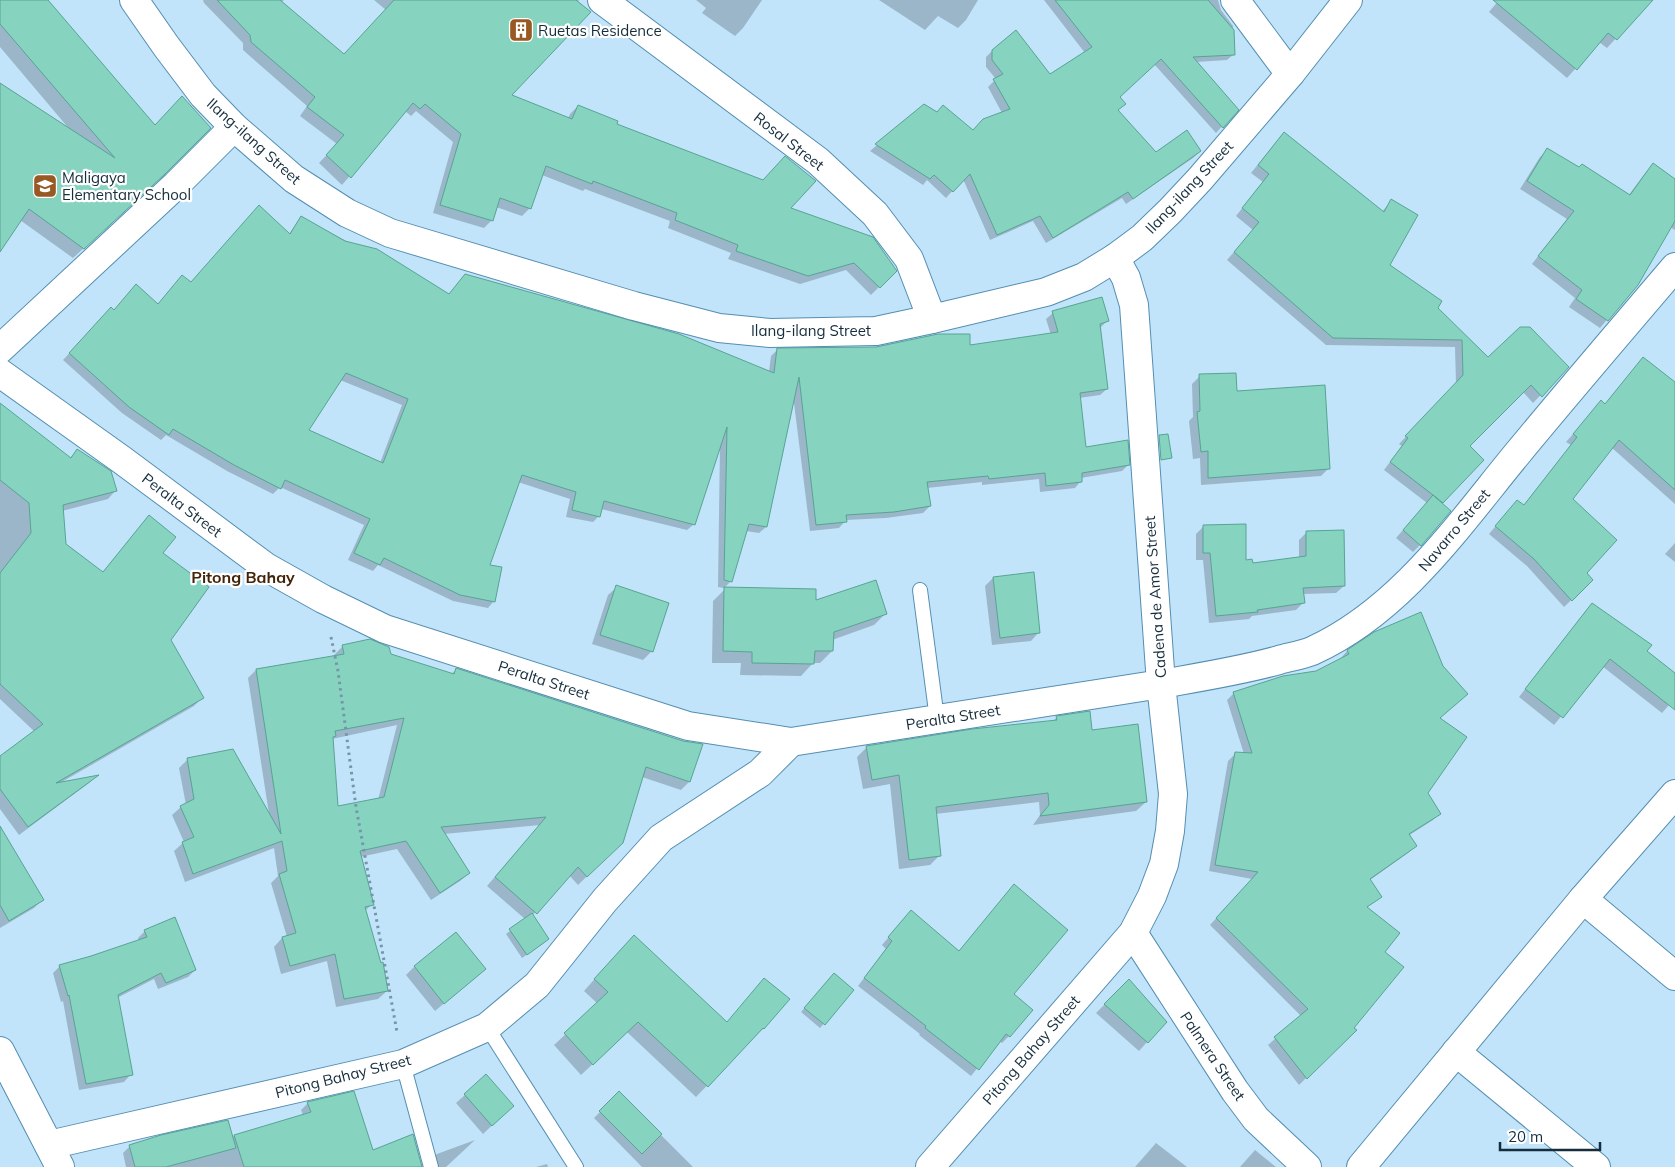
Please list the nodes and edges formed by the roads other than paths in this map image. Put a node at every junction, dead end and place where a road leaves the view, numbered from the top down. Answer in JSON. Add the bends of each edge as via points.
{"nodes":[{"id":1,"x":134,"y":0,"type":"edge"},
{"id":2,"x":602,"y":0,"type":"edge"},
{"id":3,"x":1235,"y":0,"type":"edge"},
{"id":4,"x":1348,"y":0,"type":"edge"},
{"id":5,"x":1290,"y":74,"type":"junction"},
{"id":6,"x":234,"y":127,"type":"junction"},
{"id":7,"x":1114,"y":258,"type":"junction"},
{"id":8,"x":1675,"y":267,"type":"edge"},
{"id":9,"x":932,"y":319,"type":"junction"},
{"id":10,"x":0,"y":350,"type":"edge"},
{"id":11,"x":0,"y":374,"type":"edge"},
{"id":12,"x":920,"y":590,"type":"dead end"},
{"id":13,"x":1161,"y":684,"type":"junction"},
{"id":14,"x":937,"y":719,"type":"junction"},
{"id":15,"x":791,"y":742,"type":"junction"},
{"id":16,"x":1675,"y":794,"type":"edge"},
{"id":17,"x":1583,"y":899,"type":"junction"},
{"id":18,"x":1133,"y":933,"type":"junction"},
{"id":19,"x":1675,"y":976,"type":"edge"},
{"id":20,"x":487,"y":1027,"type":"junction"},
{"id":21,"x":0,"y":1051,"type":"edge"},
{"id":22,"x":1456,"y":1052,"type":"junction"},
{"id":23,"x":403,"y":1064,"type":"junction"},
{"id":24,"x":54,"y":1156,"type":"edge"},
{"id":25,"x":431,"y":1167,"type":"edge"},
{"id":26,"x":576,"y":1167,"type":"edge"},
{"id":27,"x":930,"y":1167,"type":"edge"},
{"id":28,"x":1307,"y":1167,"type":"edge"},
{"id":29,"x":1361,"y":1167,"type":"edge"},
{"id":30,"x":1596,"y":1167,"type":"edge"}],
"edges":[{"from":1,"to":6,"type":"street","name":"Ilang-ilang Street","via":[[203,95]]},
{"from":2,"to":9,"type":"street","name":"Rosal Street","via":[[818,161],[875,214],[909,259]]},
{"from":3,"to":5,"type":"street"},
{"from":4,"to":5,"type":"street","name":"Ilang-ilang Street"},
{"from":5,"to":7,"type":"street","name":"Ilang-ilang Street","via":[[1200,180],[1142,238]]},
{"from":6,"to":9,"type":"street","name":"Ilang-ilang Street","via":[[294,179],[347,213],[390,233],[634,306],[719,328],[770,333],[876,331]]},
{"from":6,"to":10,"type":"street"},
{"from":7,"to":9,"type":"street","name":"Ilang-ilang Street","via":[[1084,277],[1046,292]]},
{"from":7,"to":13,"type":"street","name":"Cadena de Amor Street","via":[[1126,278],[1135,314]]},
{"from":8,"to":13,"type":"street","name":"Navarro Street","via":[[1422,568],[1390,600],[1349,630],[1310,651],[1244,669]]},
{"from":11,"to":15,"type":"street","name":"Peralta Street","via":[[266,567],[385,629],[688,726]]},
{"from":12,"to":14,"type":"lane"},
{"from":13,"to":14,"type":"street","name":"Peralta Street"},
{"from":13,"to":18,"type":"street","name":"Cadena de Amor Street","via":[[1173,794],[1170,831],[1164,864]]},
{"from":14,"to":15,"type":"street","name":"Peralta Street"},
{"from":15,"to":20,"type":"street","name":"Pitong Bahay Street","via":[[760,773],[661,838],[536,985]]},
{"from":16,"to":17,"type":"street"},
{"from":17,"to":19,"type":"street"},
{"from":17,"to":22,"type":"street"},
{"from":18,"to":27,"type":"street","name":"Pitong Bahay Street"},
{"from":18,"to":28,"type":"street","name":"Palmera Street","via":[[1235,1091],[1256,1119]]},
{"from":20,"to":23,"type":"street","name":"Pitong Bahay Street"},
{"from":20,"to":26,"type":"lane"},
{"from":21,"to":24,"type":"street","name":"Pitong Bahay Street"},
{"from":22,"to":29,"type":"street"},
{"from":22,"to":30,"type":"street"},
{"from":23,"to":24,"type":"street","name":"Pitong Bahay Street"},
{"from":23,"to":25,"type":"lane"}]}
